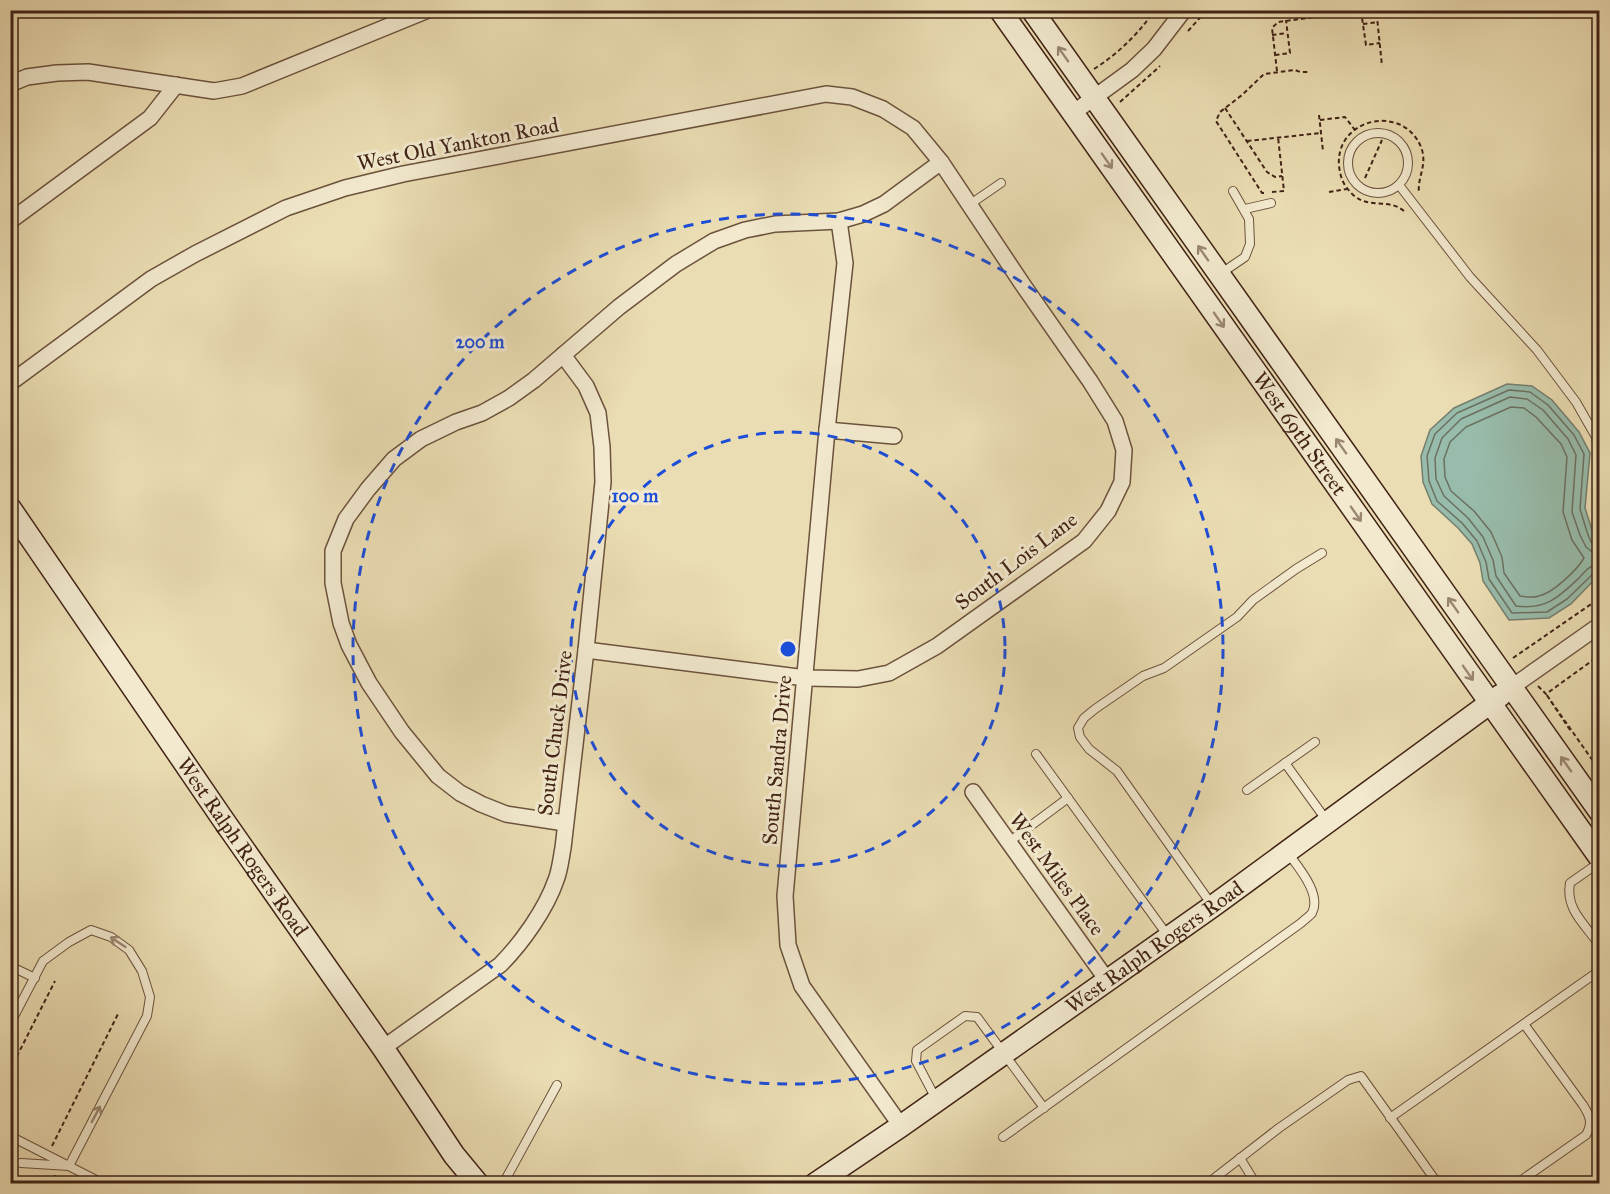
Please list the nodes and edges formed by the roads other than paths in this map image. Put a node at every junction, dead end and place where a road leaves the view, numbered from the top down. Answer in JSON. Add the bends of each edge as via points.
{"nodes":[{"id":1,"x":428,"y":10,"type":"edge"},
{"id":2,"x":1000,"y":10,"type":"edge"},
{"id":3,"x":1032,"y":10,"type":"edge"},
{"id":4,"x":1184,"y":10,"type":"edge"},
{"id":5,"x":10,"y":84,"type":"edge"},
{"id":6,"x":176,"y":85,"type":"junction"},
{"id":7,"x":1094,"y":98,"type":"junction"},
{"id":8,"x":1073,"y":113,"type":"junction"},
{"id":9,"x":941,"y":162,"type":"junction"},
{"id":10,"x":1001,"y":183,"type":"dead end"},
{"id":11,"x":1399,"y":185,"type":"junction"},
{"id":12,"x":1233,"y":191,"type":"dead end"},
{"id":13,"x":1271,"y":203,"type":"dead end"},
{"id":14,"x":969,"y":205,"type":"junction"},
{"id":15,"x":1245,"y":209,"type":"junction"},
{"id":16,"x":10,"y":221,"type":"edge"},
{"id":17,"x":839,"y":221,"type":"junction"},
{"id":18,"x":1219,"y":275,"type":"junction"},
{"id":19,"x":563,"y":355,"type":"junction"},
{"id":20,"x":10,"y":383,"type":"edge"},
{"id":21,"x":827,"y":430,"type":"junction"},
{"id":22,"x":894,"y":436,"type":"dead end"},
{"id":23,"x":1599,"y":463,"type":"edge"},
{"id":24,"x":10,"y":508,"type":"edge"},
{"id":25,"x":1322,"y":553,"type":"dead end"},
{"id":26,"x":1599,"y":625,"type":"edge"},
{"id":27,"x":586,"y":650,"type":"junction"},
{"id":28,"x":806,"y":678,"type":"junction"},
{"id":29,"x":1512,"y":687,"type":"junction"},
{"id":30,"x":1489,"y":703,"type":"junction"},
{"id":31,"x":1315,"y":742,"type":"dead end"},
{"id":32,"x":1036,"y":754,"type":"dead end"},
{"id":33,"x":1285,"y":762,"type":"junction"},
{"id":34,"x":1247,"y":790,"type":"dead end"},
{"id":35,"x":973,"y":792,"type":"dead end"},
{"id":36,"x":1068,"y":798,"type":"junction"},
{"id":37,"x":1599,"y":812,"type":"edge"},
{"id":38,"x":1328,"y":822,"type":"junction"},
{"id":39,"x":565,"y":823,"type":"junction"},
{"id":40,"x":1009,"y":842,"type":"junction"},
{"id":41,"x":1287,"y":852,"type":"junction"},
{"id":42,"x":1599,"y":860,"type":"edge"},
{"id":43,"x":1213,"y":906,"type":"junction"},
{"id":44,"x":1169,"y":937,"type":"junction"},
{"id":45,"x":1599,"y":946,"type":"edge"},
{"id":46,"x":10,"y":966,"type":"edge"},
{"id":47,"x":1599,"y":969,"type":"edge"},
{"id":48,"x":35,"y":978,"type":"junction"},
{"id":49,"x":1107,"y":980,"type":"junction"},
{"id":50,"x":10,"y":1024,"type":"edge"},
{"id":51,"x":1524,"y":1024,"type":"junction"},
{"id":52,"x":383,"y":1048,"type":"junction"},
{"id":53,"x":1005,"y":1053,"type":"junction"},
{"id":54,"x":1599,"y":1066,"type":"edge"},
{"id":55,"x":1599,"y":1072,"type":"edge"},
{"id":56,"x":557,"y":1085,"type":"dead end"},
{"id":57,"x":937,"y":1101,"type":"junction"},
{"id":58,"x":1044,"y":1108,"type":"junction"},
{"id":59,"x":1390,"y":1118,"type":"junction"},
{"id":60,"x":901,"y":1126,"type":"junction"},
{"id":61,"x":10,"y":1136,"type":"edge"},
{"id":62,"x":1003,"y":1137,"type":"dead end"},
{"id":63,"x":1240,"y":1158,"type":"junction"},
{"id":64,"x":53,"y":1162,"type":"junction"},
{"id":65,"x":21,"y":1163,"type":"dead end"},
{"id":66,"x":69,"y":1166,"type":"junction"},
{"id":67,"x":104,"y":1184,"type":"edge"},
{"id":68,"x":478,"y":1184,"type":"edge"},
{"id":69,"x":503,"y":1184,"type":"edge"},
{"id":70,"x":815,"y":1184,"type":"edge"},
{"id":71,"x":1207,"y":1184,"type":"edge"},
{"id":72,"x":1256,"y":1184,"type":"edge"},
{"id":73,"x":1438,"y":1184,"type":"edge"},
{"id":74,"x":1516,"y":1184,"type":"edge"}],
"edges":[{"from":1,"to":6,"type":"street","via":[[242,86],[214,91]]},
{"from":2,"to":8,"type":"main road","name":"West 69th Street"},
{"from":7,"to":3,"type":"main road","name":"West 69th Street","one_way":true},
{"from":4,"to":7,"type":"street","via":[[1154,49]]},
{"from":5,"to":6,"type":"street","via":[[27,77],[88,72]]},
{"from":6,"to":16,"type":"street","via":[[150,118]]},
{"from":7,"to":8,"type":"street"},
{"from":18,"to":7,"type":"main road","name":"West 69th Street","one_way":true},
{"from":8,"to":30,"type":"main road","name":"West 69th Street","one_way":true},
{"from":9,"to":14,"type":"street","name":"South Lois Lane"},
{"from":9,"to":17,"type":"street","via":[[884,204]]},
{"from":9,"to":20,"type":"street","name":"West Old Yankton Road","via":[[913,128],[883,110],[852,97],[826,94],[403,174],[286,208],[195,254],[151,279]]},
{"from":10,"to":14,"type":"lane"},
{"from":11,"to":11,"type":"lane","via":[[1409,159],[1400,141],[1383,132],[1373,132],[1356,141],[1348,160],[1353,180],[1370,192],[1389,191]]},
{"from":11,"to":23,"type":"lane","via":[[1470,277],[1537,350],[1576,402],[1596,437]]},
{"from":12,"to":15,"type":"lane"},
{"from":13,"to":15,"type":"lane"},
{"from":14,"to":28,"type":"street","name":"South Lois Lane","via":[[1114,422],[1124,450],[1122,482],[1108,511],[1084,541],[937,646],[889,673],[858,679]]},
{"from":15,"to":18,"type":"lane","via":[[1250,244],[1245,257]]},
{"from":17,"to":19,"type":"street","via":[[775,224],[714,241],[619,307]]},
{"from":17,"to":21,"type":"street","name":"South Sandra Drive","via":[[845,263]]},
{"from":29,"to":18,"type":"main road","name":"West 69th Street","one_way":true},
{"from":19,"to":27,"type":"street","name":"South Chuck Drive","via":[[586,386],[598,413],[602,447],[603,482]]},
{"from":19,"to":39,"type":"street","via":[[509,398],[421,439],[394,459],[346,519],[333,551],[333,583],[348,645],[402,732],[438,776],[460,793],[506,814]]},
{"from":21,"to":22,"type":"street"},
{"from":21,"to":28,"type":"street","name":"South Sandra Drive"},
{"from":24,"to":52,"type":"main road","name":"West Ralph Rogers Road"},
{"from":25,"to":43,"type":"lane","via":[[1164,668],[1143,676],[1095,709],[1078,728],[1089,749],[1117,771]]},
{"from":26,"to":29,"type":"street"},
{"from":27,"to":28,"type":"street","name":"South Lois Lane"},
{"from":27,"to":39,"type":"street","name":"South Chuck Drive"},
{"from":28,"to":60,"type":"street","name":"South Sandra Drive","via":[[785,896],[788,945],[802,986]]},
{"from":29,"to":30,"type":"main road","name":"West Ralph Rogers Road"},
{"from":37,"to":29,"type":"main road","name":"West 69th Street","one_way":true},
{"from":30,"to":38,"type":"main road","name":"West Ralph Rogers Road"},
{"from":30,"to":42,"type":"main road","name":"West 69th Street"},
{"from":31,"to":33,"type":"lane"},
{"from":32,"to":36,"type":"lane"},
{"from":33,"to":34,"type":"lane"},
{"from":33,"to":38,"type":"lane"},
{"from":35,"to":40,"type":"street","name":"West Miles Place"},
{"from":36,"to":40,"type":"lane"},
{"from":36,"to":44,"type":"lane"},
{"from":38,"to":41,"type":"main road","name":"West Ralph Rogers Road"},
{"from":39,"to":52,"type":"street","name":"South Chuck Drive","via":[[556,879],[514,951]]},
{"from":40,"to":49,"type":"street","name":"West Miles Place"},
{"from":41,"to":43,"type":"main road","name":"West Ralph Rogers Road"},
{"from":41,"to":58,"type":"lane","via":[[1310,887],[1314,899],[1312,913]]},
{"from":42,"to":45,"type":"lane","via":[[1570,884],[1568,895],[1574,911]]},
{"from":43,"to":44,"type":"main road","name":"West Ralph Rogers Road"},
{"from":44,"to":49,"type":"main road","name":"West Ralph Rogers Road"},
{"from":46,"to":48,"type":"lane"},
{"from":47,"to":51,"type":"lane"},
{"from":48,"to":50,"type":"lane"},
{"from":66,"to":48,"type":"lane","one_way":true,"via":[[147,1016],[150,997],[142,971],[129,950],[111,937],[90,930],[43,961]]},
{"from":49,"to":53,"type":"main road","name":"West Ralph Rogers Road"},
{"from":51,"to":59,"type":"lane"},
{"from":51,"to":74,"type":"lane","via":[[1591,1121],[1586,1135]]},
{"from":52,"to":68,"type":"main road","name":"West Ralph Rogers Road","via":[[454,1155]]},
{"from":53,"to":57,"type":"main road","name":"West Ralph Rogers Road"},
{"from":53,"to":57,"type":"lane","via":[[977,1017],[965,1016],[917,1050],[916,1061]]},
{"from":53,"to":58,"type":"lane"},
{"from":54,"to":55,"type":"lane"},
{"from":56,"to":69,"type":"lane"},
{"from":57,"to":60,"type":"main road","name":"West Ralph Rogers Road"},
{"from":58,"to":62,"type":"lane"},
{"from":59,"to":63,"type":"lane","via":[[1361,1076],[1354,1077]]},
{"from":59,"to":73,"type":"lane"},
{"from":60,"to":70,"type":"main road","name":"West Ralph Rogers Road"},
{"from":61,"to":64,"type":"lane"},
{"from":63,"to":71,"type":"lane"},
{"from":63,"to":72,"type":"lane"},
{"from":64,"to":65,"type":"lane"},
{"from":64,"to":66,"type":"lane"},
{"from":66,"to":67,"type":"lane"}]}
